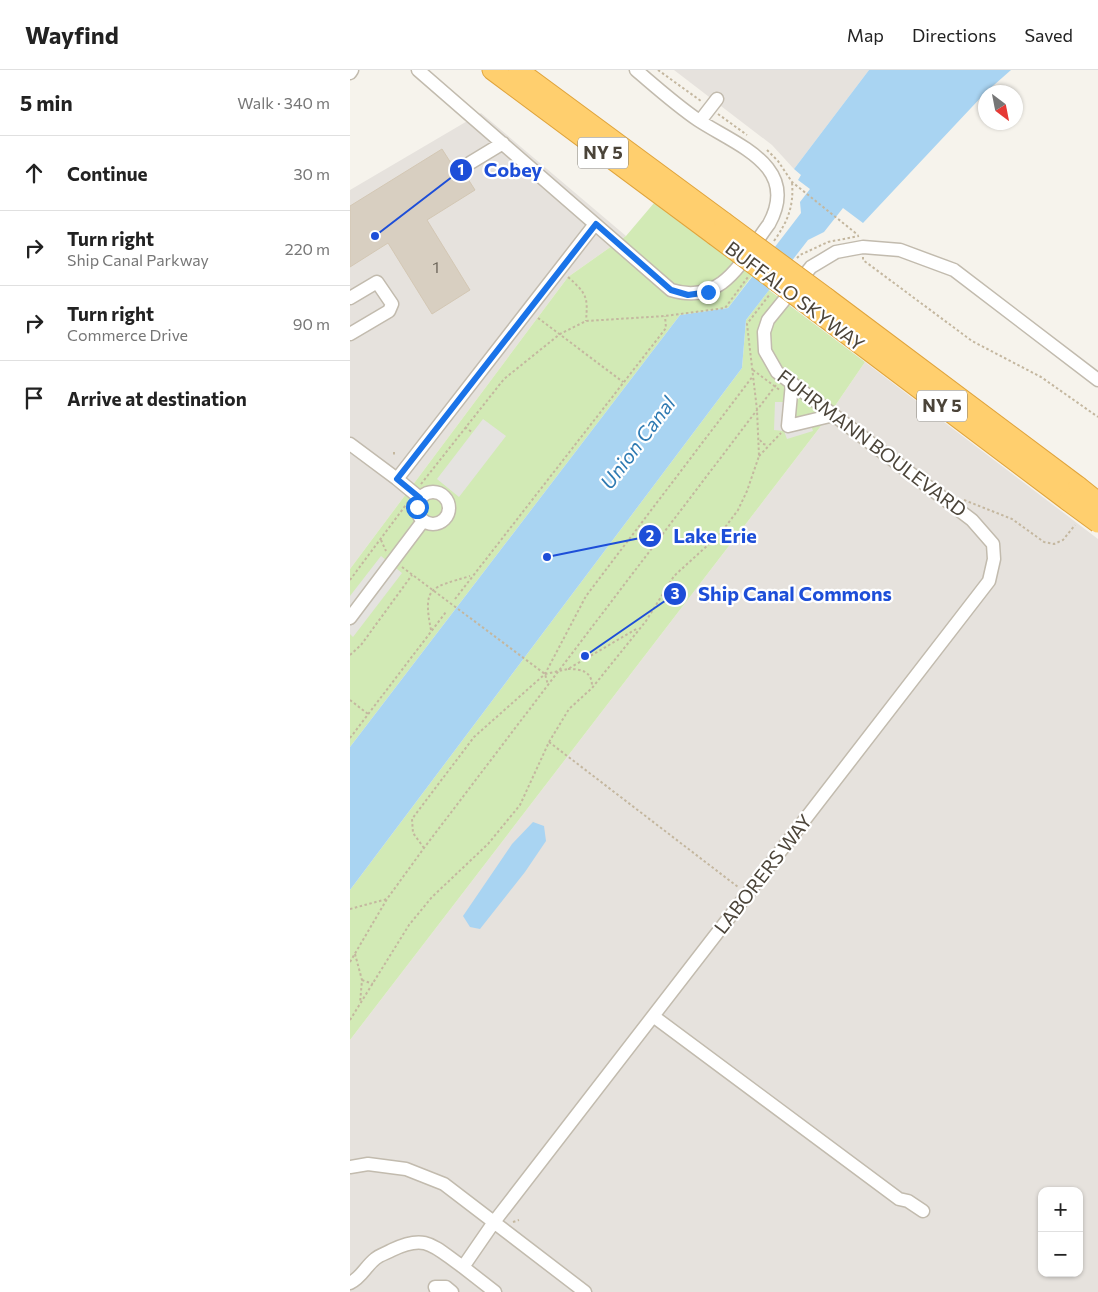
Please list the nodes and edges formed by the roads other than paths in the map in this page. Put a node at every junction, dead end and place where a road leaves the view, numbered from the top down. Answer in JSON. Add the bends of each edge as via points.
{"nodes":[{"id":1,"x":418,"y":70,"type":"edge"},
{"id":2,"x":492,"y":70,"type":"edge"},
{"id":3,"x":518,"y":70,"type":"edge"},
{"id":4,"x":636,"y":70,"type":"edge"},
{"id":5,"x":713,"y":103,"type":"road end"},
{"id":6,"x":700,"y":121,"type":"junction"},
{"id":7,"x":503,"y":143,"type":"junction"},
{"id":8,"x":470,"y":162,"type":"dead end"},
{"id":9,"x":596,"y":224,"type":"junction"},
{"id":10,"x":719,"y":229,"type":"junction"},
{"id":11,"x":350,"y":298,"type":"edge"},
{"id":12,"x":350,"y":334,"type":"edge"},
{"id":13,"x":1098,"y":380,"type":"edge"},
{"id":14,"x":792,"y":383,"type":"junction"},
{"id":15,"x":834,"y":415,"type":"junction"},
{"id":16,"x":350,"y":444,"type":"edge"},
{"id":17,"x":397,"y":479,"type":"junction"},
{"id":18,"x":1073,"y":494,"type":"junction"},
{"id":19,"x":417,"y":495,"type":"junction"},
{"id":20,"x":1098,"y":502,"type":"edge"},
{"id":21,"x":972,"y":520,"type":"joint"},
{"id":22,"x":1089,"y":520,"type":"edge"},
{"id":23,"x":423,"y":521,"type":"junction"},
{"id":24,"x":350,"y":618,"type":"edge"},
{"id":25,"x":653,"y":1016,"type":"junction"},
{"id":26,"x":350,"y":1167,"type":"edge"},
{"id":27,"x":923,"y":1211,"type":"dead end"},
{"id":28,"x":494,"y":1222,"type":"junction"},
{"id":29,"x":463,"y":1267,"type":"junction"},
{"id":30,"x":350,"y":1283,"type":"edge"},
{"id":31,"x":437,"y":1292,"type":"edge"},
{"id":32,"x":452,"y":1292,"type":"edge"},
{"id":33,"x":495,"y":1292,"type":"edge"},
{"id":34,"x":584,"y":1292,"type":"edge"}],
"edges":[{"from":1,"to":7,"type":"street"},
{"from":2,"to":10,"type":"highway","name":"BUFFALO SKYWAY","number":"NY 5"},
{"from":3,"to":10,"type":"highway","name":"BUFFALO SKYWAY","number":"NY 5"},
{"from":4,"to":6,"type":"street"},
{"from":5,"to":6,"type":"street"},
{"from":6,"to":9,"type":"street","via":[[758,156],[772,173],[777,198],[775,214],[724,282],[708,292],[688,295],[671,290]]},
{"from":7,"to":8,"type":"street"},
{"from":7,"to":9,"type":"street"},
{"from":9,"to":17,"type":"street"},
{"from":10,"to":18,"type":"highway","name":"BUFFALO SKYWAY","number":"NY 5","bridge":true},
{"from":11,"to":12,"type":"street","via":[[376,282],[392,304],[389,310]]},
{"from":13,"to":14,"type":"street","name":"FUHRMANN BOULEVARD","via":[[954,270],[900,250],[863,247],[836,252],[811,267],[768,320],[764,332],[768,360]]},
{"from":14,"to":15,"type":"street","name":"FUHRMANN BOULEVARD"},
{"from":14,"to":15,"type":"street","via":[[788,426]]},
{"from":15,"to":21,"type":"street","name":"FUHRMANN BOULEVARD"},
{"from":16,"to":17,"type":"street"},
{"from":17,"to":19,"type":"street"},
{"from":18,"to":20,"type":"highway","name":"BUFFALO SKYWAY","number":"NY 5","bridge":true},
{"from":18,"to":22,"type":"highway","name":"BUFFALO SKYWAY","number":"NY 5","bridge":true},
{"from":19,"to":23,"type":"street","via":[[418,512]]},
{"from":19,"to":23,"type":"street","via":[[446,491],[449,503],[447,518],[438,524]]},
{"from":21,"to":25,"type":"street","name":"LABORERS WAY","via":[[993,544],[994,559],[989,580]]},
{"from":23,"to":24,"type":"street"},
{"from":25,"to":27,"type":"street","via":[[899,1199]]},
{"from":25,"to":28,"type":"street","name":"LABORERS WAY"},
{"from":26,"to":28,"type":"street","via":[[368,1164],[406,1169],[444,1184]]},
{"from":28,"to":29,"type":"street","name":"LABORERS WAY"},
{"from":28,"to":34,"type":"street"},
{"from":29,"to":30,"type":"street","via":[[420,1241],[407,1243],[374,1259]]},
{"from":29,"to":33,"type":"street"},
{"from":31,"to":32,"type":"street","via":[[435,1287],[446,1287]]}]}
